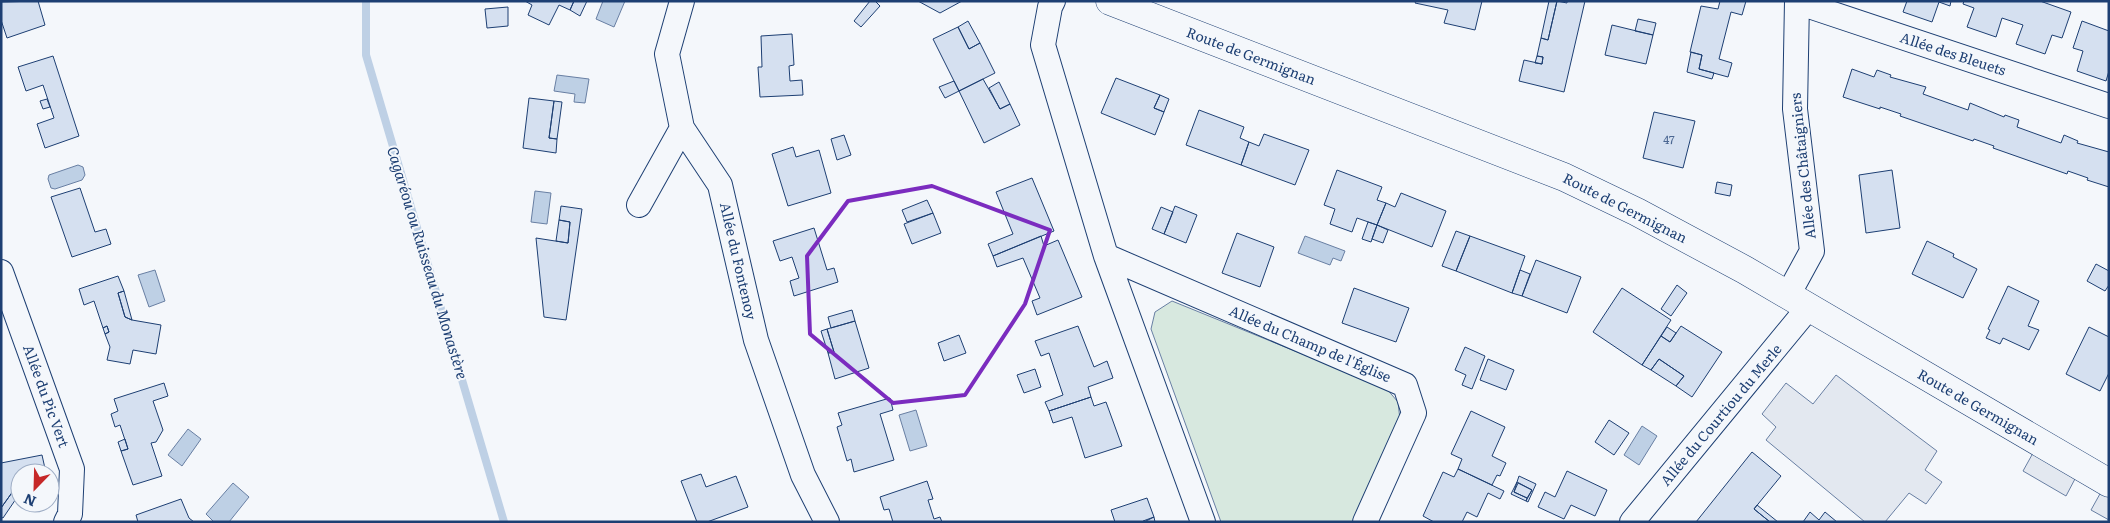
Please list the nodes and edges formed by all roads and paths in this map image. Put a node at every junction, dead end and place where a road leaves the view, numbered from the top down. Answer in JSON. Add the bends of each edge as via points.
{"nodes":[{"id":1,"x":682,"y":1,"type":"edge"},
{"id":2,"x":1052,"y":1,"type":"edge"},
{"id":3,"x":1110,"y":1,"type":"edge"},
{"id":4,"x":1797,"y":2,"type":"edge"},
{"id":5,"x":2109,"y":106,"type":"edge"},
{"id":6,"x":682,"y":128,"type":"junction"},
{"id":7,"x":639,"y":205,"type":"dead end"},
{"id":8,"x":1106,"y":256,"type":"junction"},
{"id":9,"x":1,"y":272,"type":"edge"},
{"id":10,"x":1798,"y":302,"type":"junction"},
{"id":11,"x":2109,"y":483,"type":"edge"},
{"id":12,"x":66,"y":522,"type":"edge"},
{"id":13,"x":827,"y":522,"type":"edge"},
{"id":14,"x":1203,"y":522,"type":"edge"},
{"id":15,"x":1365,"y":522,"type":"edge"},
{"id":16,"x":1632,"y":522,"type":"edge"}],
"edges":[{"from":1,"to":6,"type":"street","name":"Allée du Fontenoy","via":[[667,54]]},
{"from":2,"to":8,"type":"street","via":[[1043,45]]},
{"from":3,"to":10,"type":"street","name":"Route de Germignan","via":[[1564,176],[1745,270]]},
{"from":4,"to":5,"type":"street","name":"Allée des Bleuets"},
{"from":4,"to":10,"type":"street","name":"Allée des Châtaigniers","via":[[1795,109],[1812,251]]},
{"from":6,"to":7,"type":"street"},
{"from":6,"to":13,"type":"street","name":"Allée du Fontenoy","via":[[720,185],[756,340],[803,475]]},
{"from":8,"to":14,"type":"street"},
{"from":8,"to":15,"type":"street","name":"Allée du Champ de l'Église","via":[[1405,385],[1414,413]]},
{"from":9,"to":12,"type":"street","name":"Allée du Pic Vert","via":[[72,469],[70,514]]},
{"from":10,"to":11,"type":"street","name":"Route de Germignan"},
{"from":10,"to":16,"type":"street","name":"Allée du Courtiou du Merle"}]}
